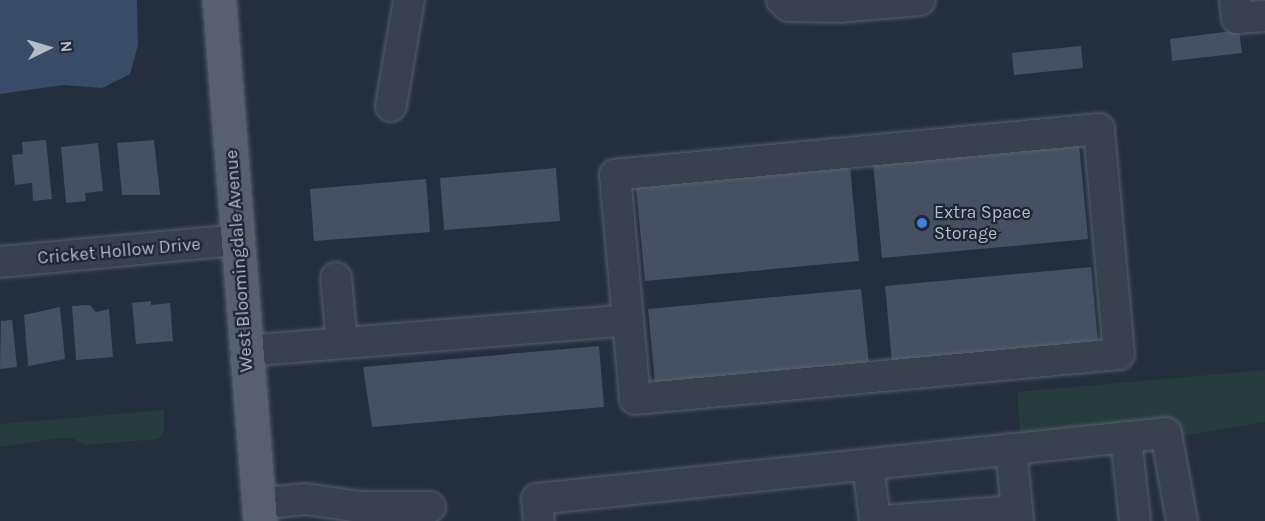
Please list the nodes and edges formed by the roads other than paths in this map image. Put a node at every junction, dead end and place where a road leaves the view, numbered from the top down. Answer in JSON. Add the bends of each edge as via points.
{"nodes":[{"id":1,"x":219,"y":0,"type":"edge"},
{"id":2,"x":409,"y":0,"type":"edge"},
{"id":3,"x":782,"y":0,"type":"edge"},
{"id":4,"x":920,"y":0,"type":"edge"},
{"id":5,"x":1235,"y":0,"type":"edge"},
{"id":6,"x":832,"y":4,"type":"edge"},
{"id":7,"x":1265,"y":16,"type":"edge"},
{"id":8,"x":391,"y":106,"type":"dead end"},
{"id":9,"x":237,"y":240,"type":"junction"},
{"id":10,"x":0,"y":262,"type":"edge"},
{"id":11,"x":336,"y":278,"type":"dead end"},
{"id":12,"x":628,"y":320,"type":"junction"},
{"id":13,"x":342,"y":343,"type":"junction"},
{"id":14,"x":245,"y":351,"type":"junction"},
{"id":15,"x":1126,"y":437,"type":"junction"},
{"id":16,"x":1011,"y":449,"type":"junction"},
{"id":17,"x":868,"y":465,"type":"junction"},
{"id":18,"x":430,"y":507,"type":"dead end"},
{"id":19,"x":259,"y":513,"type":"edge"},
{"id":20,"x":1018,"y":516,"type":"edge"},
{"id":21,"x":539,"y":521,"type":"edge"},
{"id":22,"x":875,"y":521,"type":"edge"},
{"id":23,"x":884,"y":521,"type":"edge"},
{"id":24,"x":1135,"y":521,"type":"edge"},
{"id":25,"x":1182,"y":521,"type":"edge"}],
"edges":[{"from":1,"to":9,"type":"main road","name":"West Bloomingdale Avenue"},
{"from":2,"to":8,"type":"street"},
{"from":3,"to":6,"type":"street","via":[[789,6]]},
{"from":4,"to":6,"type":"street"},
{"from":5,"to":7,"type":"street","via":[[1237,18]]},
{"from":9,"to":10,"type":"street","name":"Cricket Hollow Drive"},
{"from":9,"to":14,"type":"main road","name":"West Bloomingdale Avenue"},
{"from":11,"to":13,"type":"street"},
{"from":12,"to":12,"type":"street","via":[[634,399],[1119,354],[1099,129],[615,175]]},
{"from":12,"to":13,"type":"street"},
{"from":13,"to":14,"type":"street"},
{"from":14,"to":19,"type":"main road","name":"West Bloomingdale Avenue"},
{"from":15,"to":16,"type":"street"},
{"from":15,"to":24,"type":"street"},
{"from":15,"to":25,"type":"street","via":[[1166,433]]},
{"from":16,"to":17,"type":"street"},
{"from":16,"to":20,"type":"street"},
{"from":17,"to":21,"type":"street","via":[[537,499]]},
{"from":17,"to":22,"type":"street"},
{"from":18,"to":19,"type":"street","via":[[362,507],[305,499]]},
{"from":20,"to":23,"type":"street"}]}
